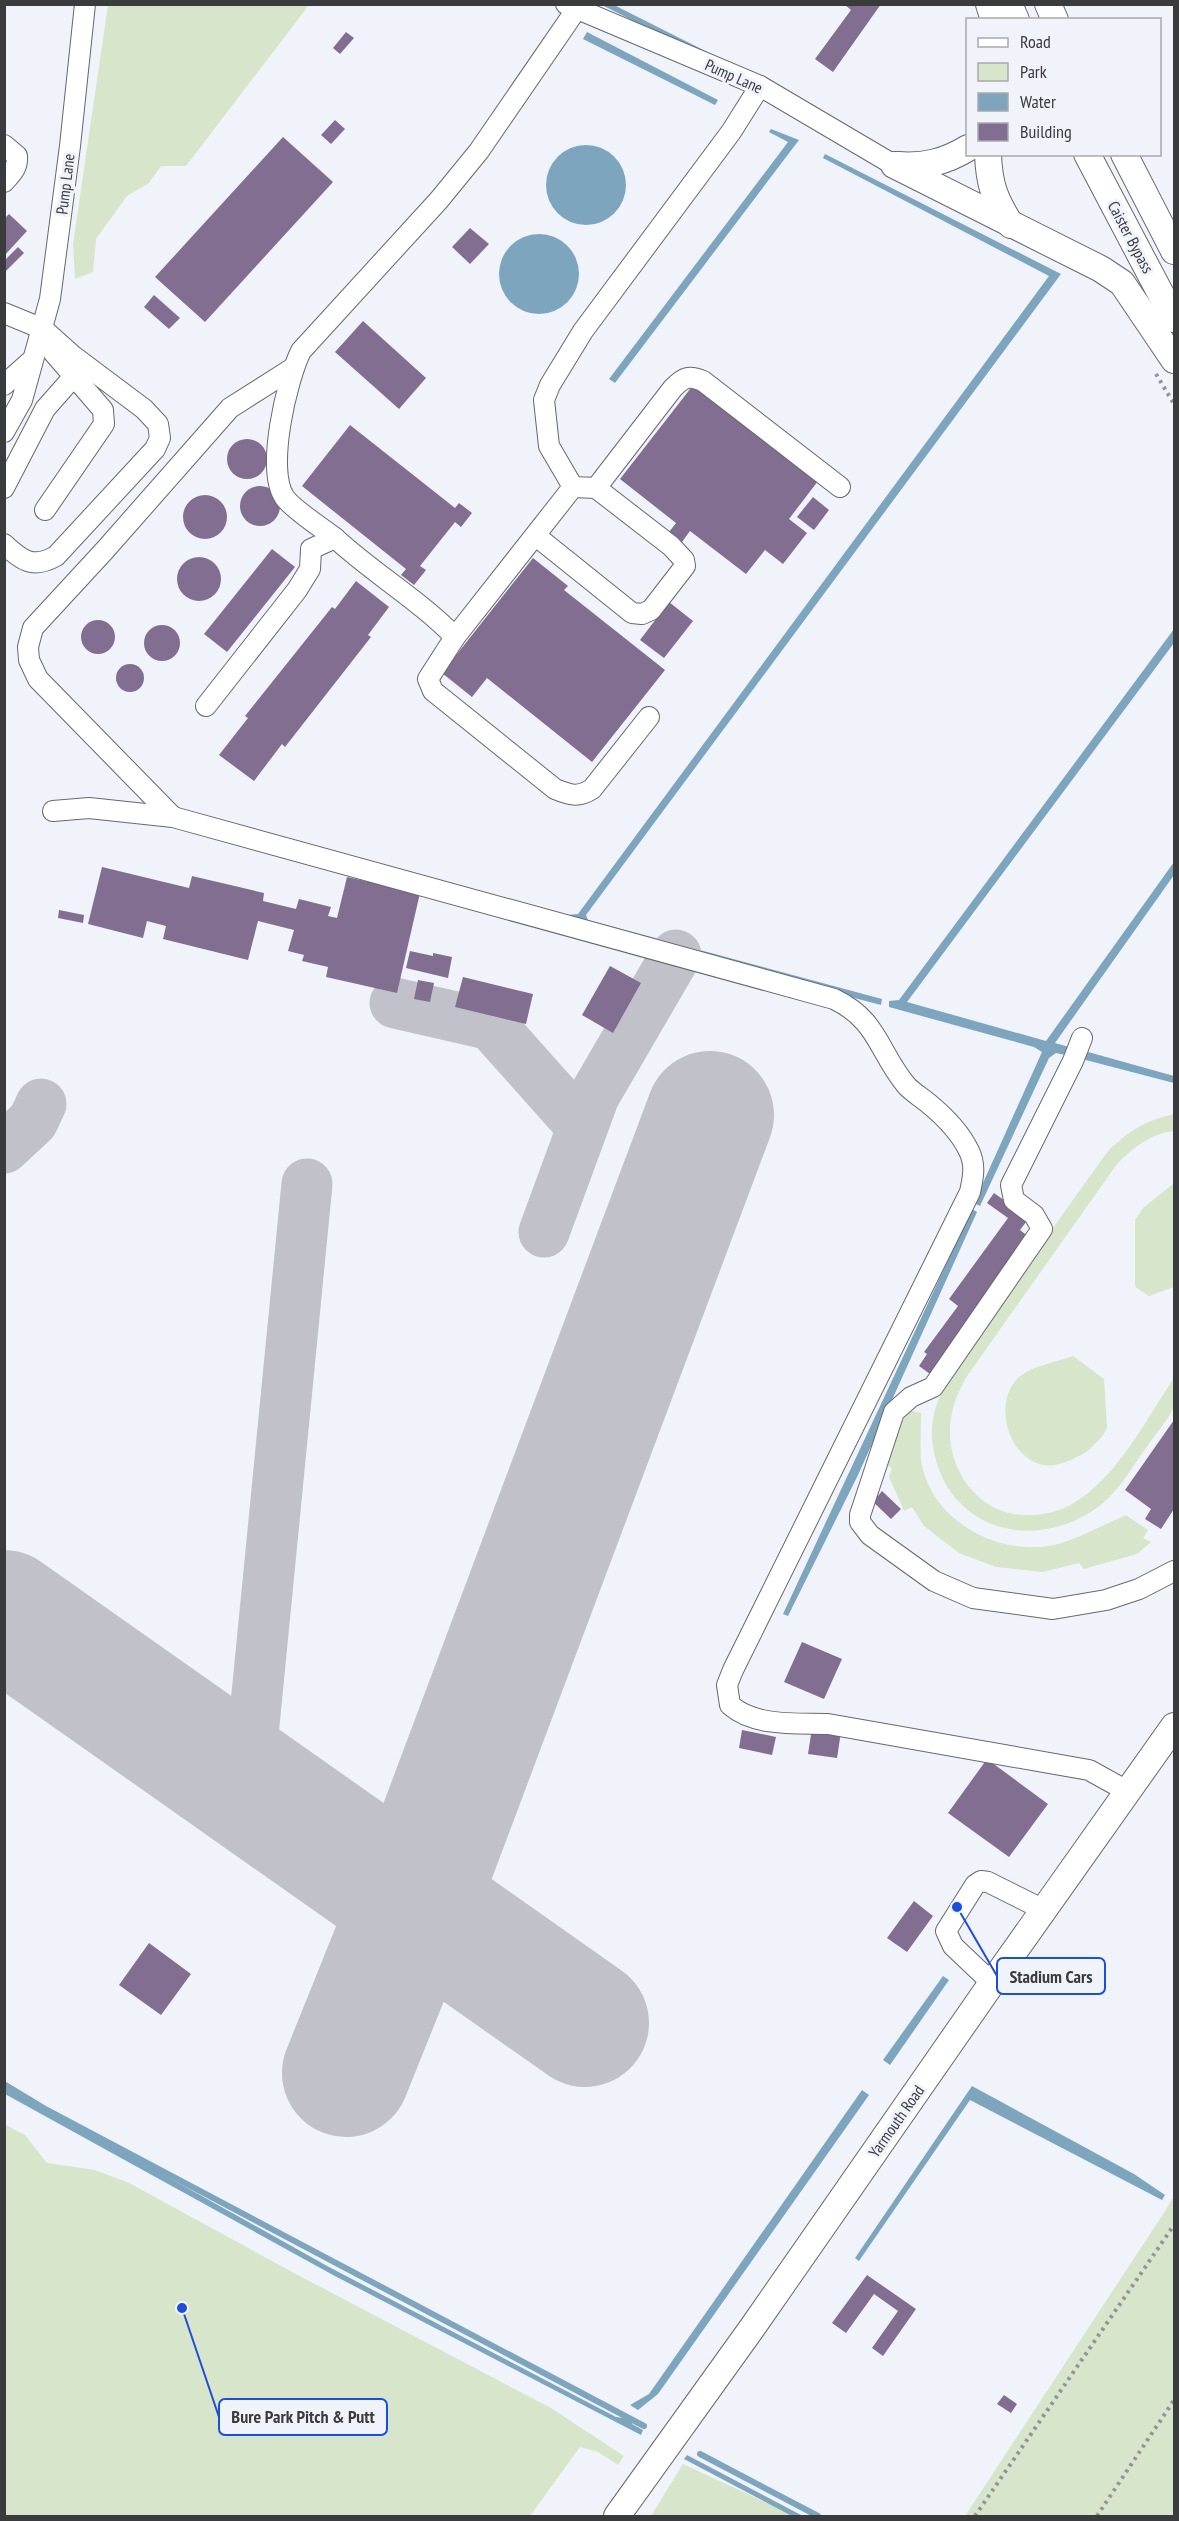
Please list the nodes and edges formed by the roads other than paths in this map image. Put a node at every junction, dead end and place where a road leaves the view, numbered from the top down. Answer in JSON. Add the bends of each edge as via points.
{"nodes":[{"id":1,"x":85,"y":4,"type":"edge"},
{"id":2,"x":1009,"y":4,"type":"edge"},
{"id":3,"x":1048,"y":4,"type":"edge"},
{"id":4,"x":574,"y":6,"type":"edge"},
{"id":5,"x":1015,"y":18,"type":"edge"},
{"id":6,"x":1054,"y":18,"type":"edge"},
{"id":7,"x":760,"y":86,"type":"junction"},
{"id":8,"x":4,"y":145,"type":"edge"},
{"id":9,"x":966,"y":149,"type":"edge"},
{"id":10,"x":988,"y":156,"type":"edge"},
{"id":11,"x":1088,"y":156,"type":"edge"},
{"id":12,"x":1125,"y":156,"type":"edge"},
{"id":13,"x":894,"y":165,"type":"junction"},
{"id":14,"x":4,"y":182,"type":"edge"},
{"id":15,"x":1011,"y":226,"type":"junction"},
{"id":16,"x":1174,"y":251,"type":"edge"},
{"id":17,"x":4,"y":301,"type":"edge"},
{"id":18,"x":13,"y":318,"type":"edge"},
{"id":19,"x":1174,"y":319,"type":"edge"},
{"id":20,"x":41,"y":334,"type":"junction"},
{"id":21,"x":1174,"y":360,"type":"edge"},
{"id":22,"x":31,"y":361,"type":"junction"},
{"id":23,"x":293,"y":368,"type":"junction"},
{"id":24,"x":75,"y":375,"type":"junction"},
{"id":25,"x":4,"y":385,"type":"edge"},
{"id":26,"x":4,"y":432,"type":"edge"},
{"id":27,"x":840,"y":486,"type":"dead end"},
{"id":28,"x":573,"y":487,"type":"junction"},
{"id":29,"x":4,"y":488,"type":"edge"},
{"id":30,"x":596,"y":488,"type":"junction"},
{"id":31,"x":45,"y":510,"type":"dead end"},
{"id":32,"x":536,"y":536,"type":"junction"},
{"id":33,"x":335,"y":538,"type":"junction"},
{"id":34,"x":4,"y":544,"type":"edge"},
{"id":35,"x":455,"y":637,"type":"junction"},
{"id":36,"x":206,"y":706,"type":"dead end"},
{"id":37,"x":649,"y":717,"type":"dead end"},
{"id":38,"x":52,"y":811,"type":"dead end"},
{"id":39,"x":172,"y":818,"type":"junction"},
{"id":40,"x":1082,"y":1038,"type":"dead end"},
{"id":41,"x":1174,"y":1571,"type":"edge"},
{"id":42,"x":1171,"y":1738,"type":"edge"},
{"id":43,"x":1127,"y":1791,"type":"junction"},
{"id":44,"x":1044,"y":1910,"type":"junction"},
{"id":45,"x":992,"y":1983,"type":"junction"},
{"id":46,"x":617,"y":2517,"type":"edge"}],
"edges":[{"from":1,"to":20,"type":"street","name":"Pump Lane","via":[[63,205]]},
{"from":2,"to":5,"type":"main road"},
{"from":3,"to":6,"type":"main road"},
{"from":4,"to":7,"type":"street","name":"Pump Lane"},
{"from":4,"to":23,"type":"street","via":[[479,151],[301,351]]},
{"from":7,"to":13,"type":"street","name":"Pump Lane"},
{"from":7,"to":28,"type":"street","via":[[583,331],[550,385],[544,400],[549,446]]},
{"from":8,"to":14,"type":"street","via":[[17,156],[18,163]]},
{"from":9,"to":13,"type":"main road","via":[[945,160],[919,166]]},
{"from":10,"to":15,"type":"main road","via":[[988,179]]},
{"from":11,"to":19,"type":"main road","name":"Caister Bypass"},
{"from":12,"to":16,"type":"main road","name":"Caister Bypass"},
{"from":13,"to":15,"type":"main road"},
{"from":15,"to":21,"type":"main road","via":[[1122,283]]},
{"from":17,"to":18,"type":"street"},
{"from":18,"to":20,"type":"street"},
{"from":20,"to":22,"type":"street","name":"Pump Lane"},
{"from":20,"to":24,"type":"street"},
{"from":20,"to":34,"type":"street","via":[[144,409],[158,424],[160,438],[155,449],[56,556],[43,563],[31,562]]},
{"from":22,"to":25,"type":"street"},
{"from":22,"to":26,"type":"street","name":"Pump Lane","via":[[22,400]]},
{"from":23,"to":33,"type":"street","via":[[275,463],[284,497]]},
{"from":23,"to":39,"type":"street","via":[[230,408],[33,628],[29,653],[38,679]]},
{"from":24,"to":29,"type":"street","via":[[45,410]]},
{"from":24,"to":31,"type":"street","via":[[103,410],[104,424]]},
{"from":27,"to":30,"type":"street","via":[[692,376],[683,378],[673,388]]},
{"from":28,"to":30,"type":"street"},
{"from":28,"to":32,"type":"street"},
{"from":30,"to":32,"type":"street","via":[[684,560],[685,566],[651,610],[632,613]]},
{"from":32,"to":35,"type":"street"},
{"from":33,"to":35,"type":"street","via":[[438,619]]},
{"from":33,"to":36,"type":"street","via":[[311,549],[310,570],[297,590]]},
{"from":35,"to":37,"type":"street","via":[[428,679],[433,691],[555,789],[581,796],[592,789]]},
{"from":38,"to":39,"type":"street","via":[[89,808]]},
{"from":39,"to":43,"type":"street","via":[[834,999],[865,1020],[907,1087],[942,1115],[960,1136],[971,1154],[974,1173],[970,1192],[733,1670],[727,1685],[730,1705],[739,1713],[759,1719],[828,1724],[1089,1770]]},
{"from":40,"to":41,"type":"street","via":[[1011,1185],[1014,1200],[1034,1215],[1042,1229],[933,1387],[911,1397],[894,1412],[860,1522],[870,1535],[934,1581],[973,1598],[1053,1609],[1106,1600]]},
{"from":42,"to":43,"type":"main road","name":"Yarmouth Road"},
{"from":43,"to":44,"type":"main road","name":"Yarmouth Road"},
{"from":44,"to":45,"type":"main road","name":"Yarmouth Road"},
{"from":44,"to":45,"type":"street","via":[[987,1882],[975,1885],[946,1931],[953,1946]]},
{"from":45,"to":46,"type":"main road","name":"Yarmouth Road"}]}
